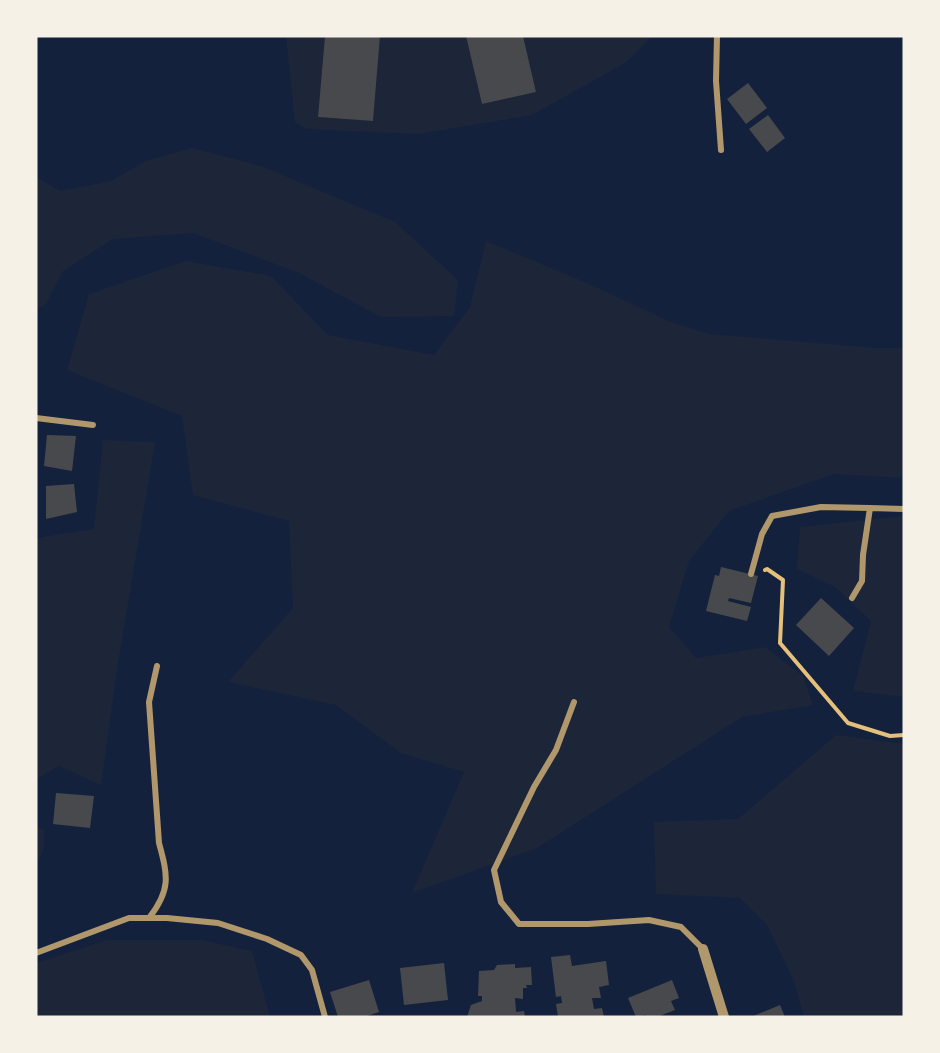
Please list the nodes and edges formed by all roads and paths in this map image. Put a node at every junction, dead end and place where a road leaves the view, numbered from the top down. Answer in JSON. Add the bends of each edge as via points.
{"nodes":[{"id":1,"x":717,"y":36,"type":"edge"},
{"id":2,"x":721,"y":150,"type":"dead end"},
{"id":3,"x":36,"y":418,"type":"edge"},
{"id":4,"x":93,"y":425,"type":"dead end"},
{"id":5,"x":870,"y":508,"type":"junction"},
{"id":6,"x":904,"y":509,"type":"edge"},
{"id":7,"x":751,"y":574,"type":"joint"},
{"id":8,"x":852,"y":598,"type":"dead end"},
{"id":9,"x":157,"y":666,"type":"dead end"},
{"id":10,"x":574,"y":702,"type":"dead end"},
{"id":11,"x":904,"y":735,"type":"edge"},
{"id":12,"x":149,"y":918,"type":"junction"},
{"id":13,"x":703,"y":949,"type":"joint"},
{"id":14,"x":36,"y":953,"type":"edge"},
{"id":15,"x":325,"y":1017,"type":"edge"},
{"id":16,"x":724,"y":1017,"type":"edge"}],
"edges":[{"from":1,"to":2,"type":"street"},
{"from":3,"to":4,"type":"street"},
{"from":5,"to":6,"type":"street"},
{"from":5,"to":7,"type":"street","via":[[821,507],[772,516],[762,534]]},
{"from":5,"to":8,"type":"street","via":[[862,581]]},
{"from":7,"to":11,"type":"path","via":[[767,569],[783,580],[780,643],[848,723],[890,736]]},
{"from":9,"to":12,"type":"street","via":[[149,702],[165,885],[162,901]]},
{"from":10,"to":13,"type":"street","via":[[556,750],[494,870],[501,902],[519,924],[649,920],[681,927]]},
{"from":12,"to":14,"type":"street","via":[[129,918]]},
{"from":12,"to":15,"type":"street","via":[[218,923],[301,955],[312,970]]},
{"from":13,"to":16,"type":"street"}]}
